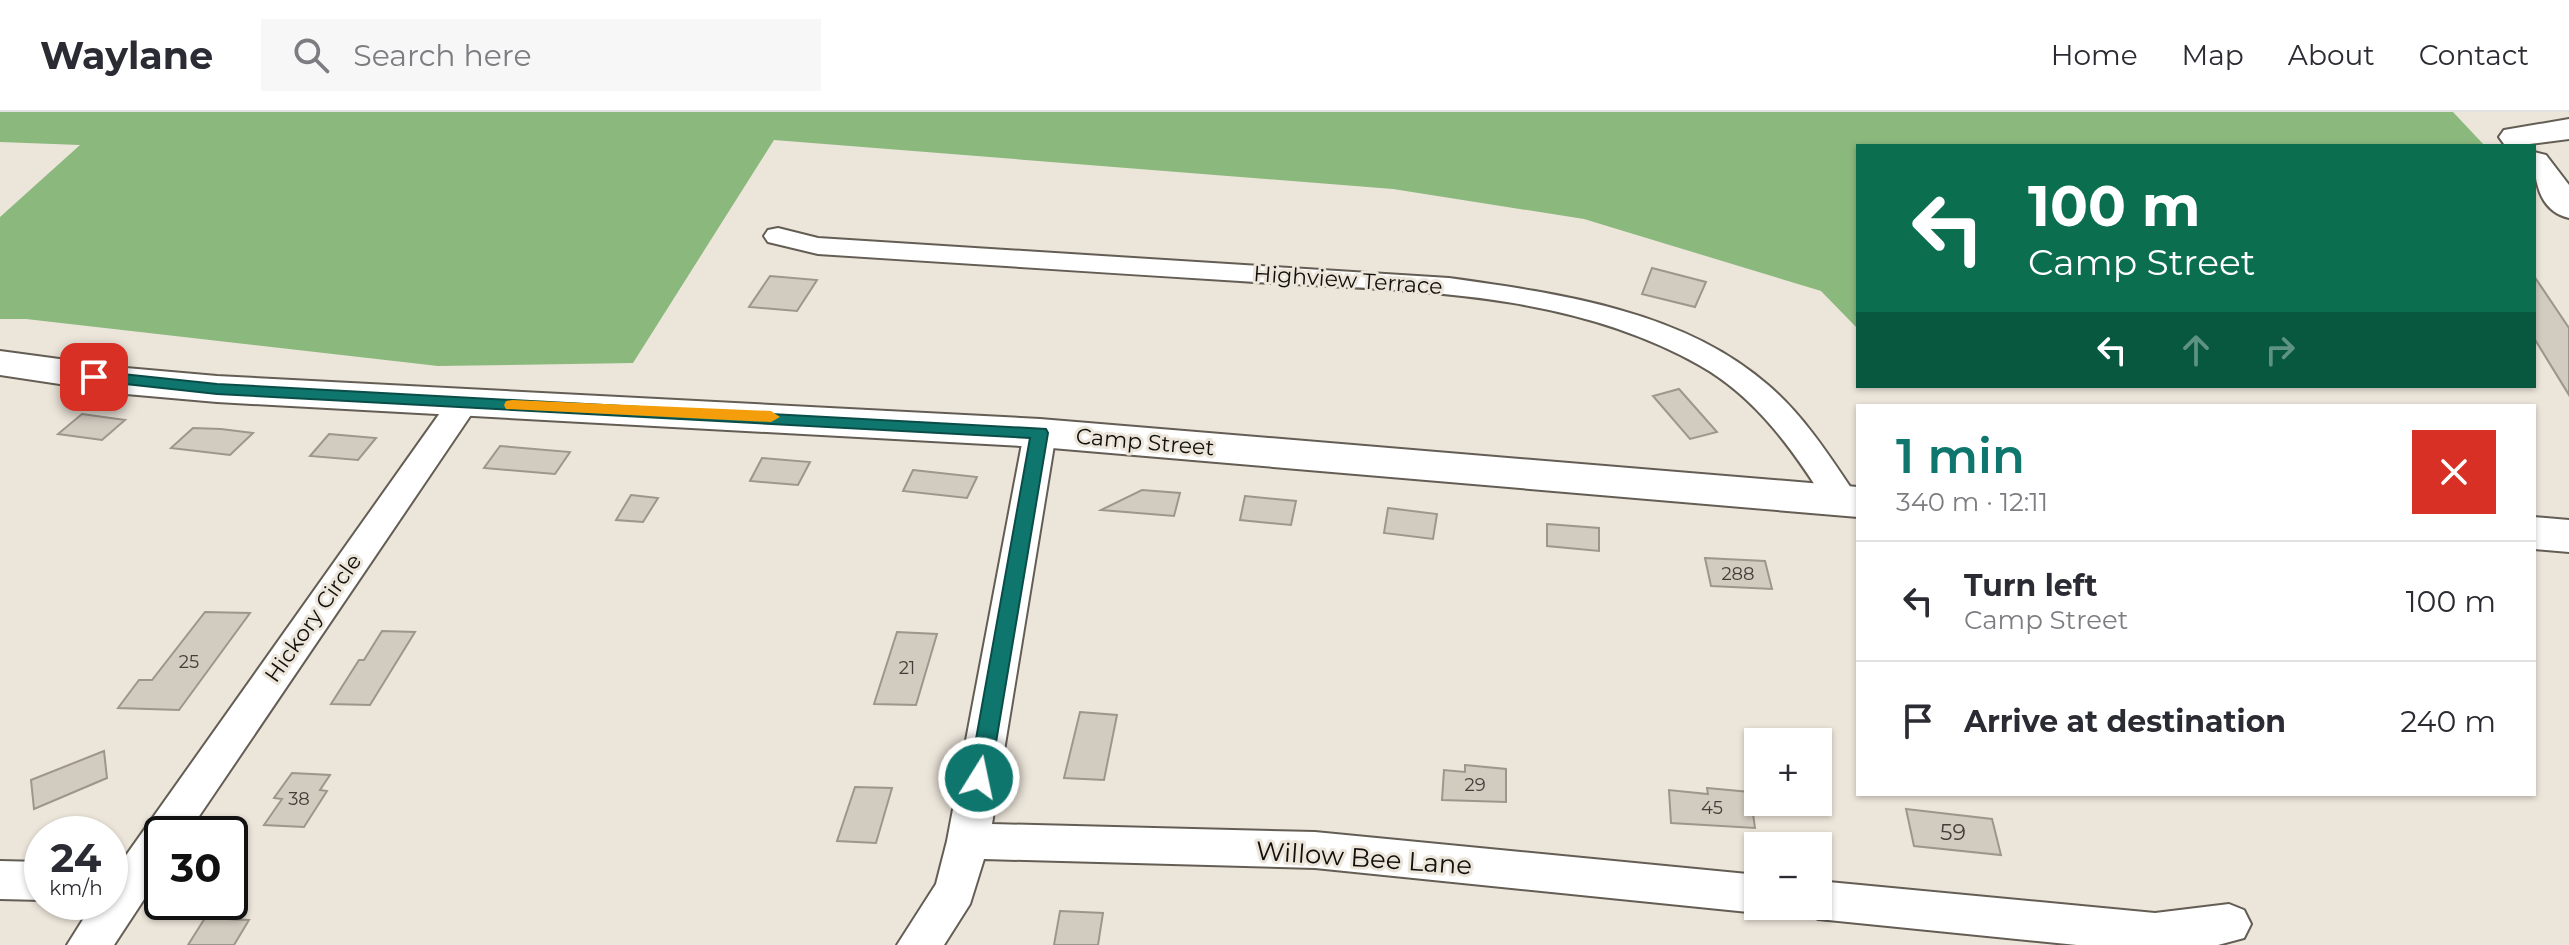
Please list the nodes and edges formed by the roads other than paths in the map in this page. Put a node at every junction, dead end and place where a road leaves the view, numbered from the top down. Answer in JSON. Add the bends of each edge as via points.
{"nodes":[{"id":1,"x":2569,"y":129,"type":"edge"},
{"id":2,"x":2517,"y":141,"type":"edge"},
{"id":3,"x":2536,"y":165,"type":"edge"},
{"id":4,"x":2569,"y":208,"type":"edge"},
{"id":5,"x":778,"y":236,"type":"dead end"},
{"id":6,"x":0,"y":363,"type":"edge"},
{"id":7,"x":463,"y":403,"type":"junction"},
{"id":8,"x":1040,"y":433,"type":"junction"},
{"id":9,"x":1851,"y":502,"type":"edge"},
{"id":10,"x":2536,"y":533,"type":"edge"},
{"id":11,"x":2569,"y":536,"type":"edge"},
{"id":12,"x":177,"y":816,"type":"edge"},
{"id":13,"x":968,"y":841,"type":"junction"},
{"id":14,"x":144,"y":857,"type":"edge"},
{"id":15,"x":128,"y":874,"type":"edge"},
{"id":16,"x":0,"y":880,"type":"edge"},
{"id":17,"x":24,"y":881,"type":"edge"},
{"id":18,"x":1744,"y":893,"type":"edge"},
{"id":19,"x":1832,"y":901,"type":"edge"},
{"id":20,"x":102,"y":920,"type":"edge"},
{"id":21,"x":2229,"y":924,"type":"dead end"},
{"id":22,"x":89,"y":945,"type":"edge"},
{"id":23,"x":919,"y":945,"type":"edge"}],
"edges":[{"from":1,"to":2,"type":"street"},
{"from":3,"to":4,"type":"street"},
{"from":5,"to":9,"type":"street","name":"Highview Terrace","via":[[818,246],[1449,286],[1530,298],[1695,349],[1745,381]]},
{"from":6,"to":7,"type":"street","name":"Camp Street","via":[[217,389]]},
{"from":7,"to":8,"type":"street","name":"Camp Street"},
{"from":7,"to":12,"type":"street","name":"Hickory Circle"},
{"from":8,"to":9,"type":"street","name":"Camp Street"},
{"from":8,"to":13,"type":"street"},
{"from":10,"to":11,"type":"street"},
{"from":13,"to":18,"type":"street","name":"Willow Bee Lane","via":[[1315,850]]},
{"from":13,"to":23,"type":"street","via":[[955,891]]},
{"from":14,"to":15,"type":"street","name":"Hickory Circle"},
{"from":16,"to":17,"type":"street"},
{"from":19,"to":21,"type":"street","via":[[2155,933]]},
{"from":20,"to":22,"type":"street","name":"Hickory Circle"}]}
